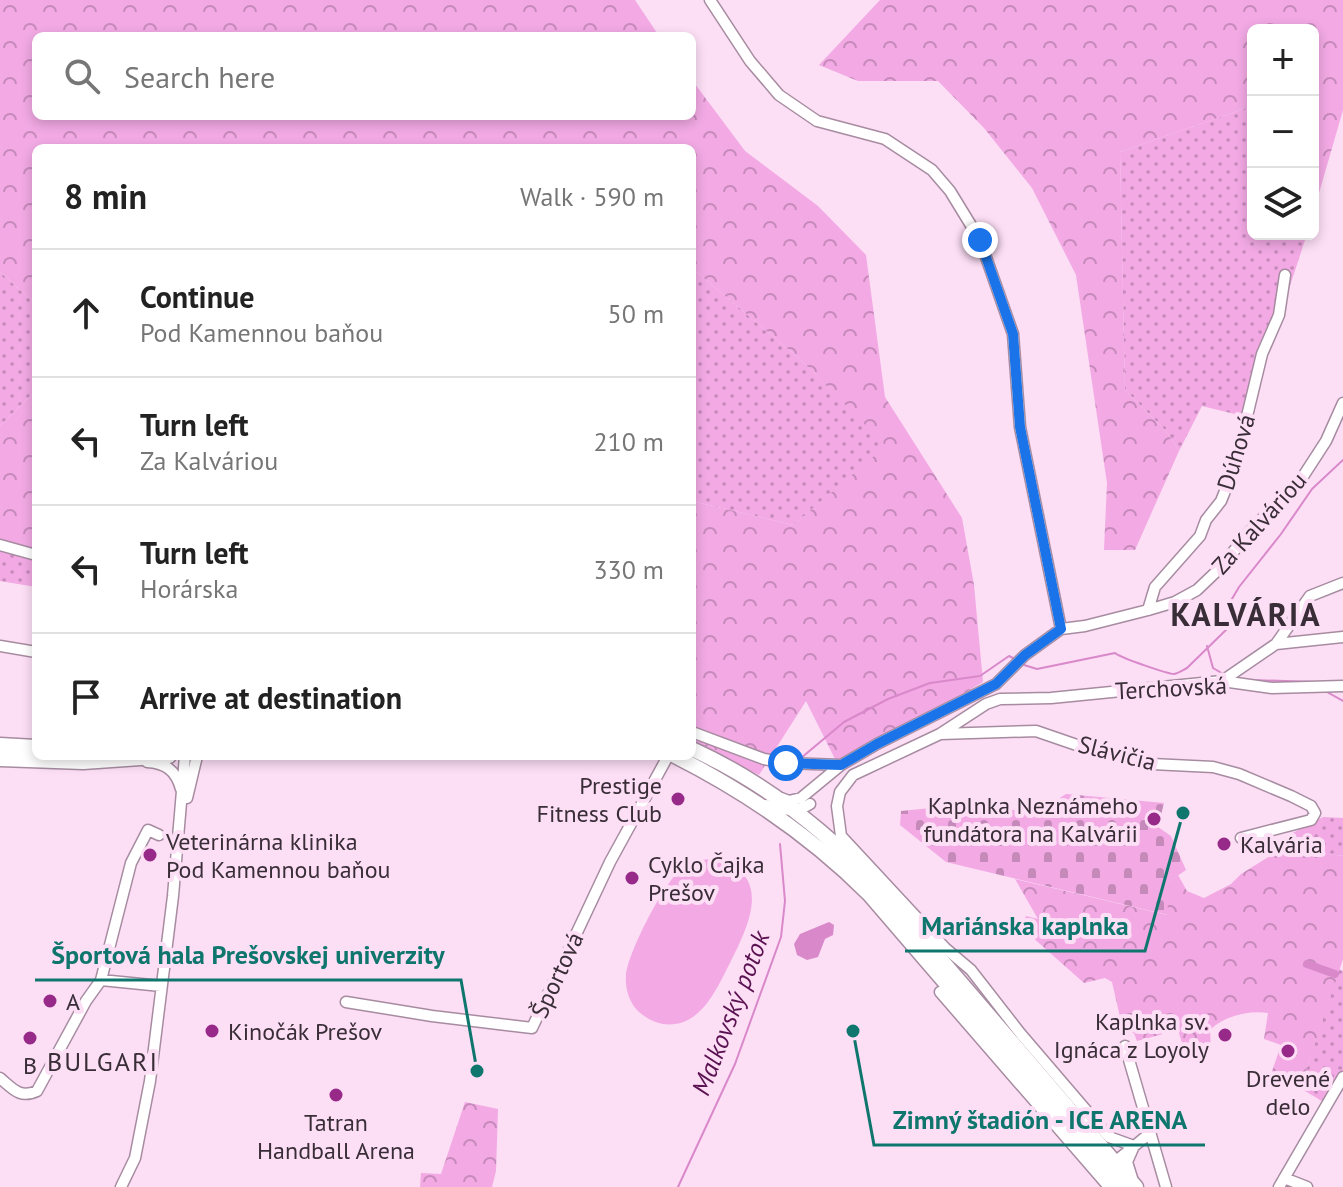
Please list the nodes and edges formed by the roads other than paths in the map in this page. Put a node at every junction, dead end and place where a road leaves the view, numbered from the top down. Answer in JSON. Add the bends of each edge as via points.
{"nodes":[{"id":1,"x":710,"y":0,"type":"edge"},
{"id":2,"x":1285,"y":275,"type":"dead end"},
{"id":3,"x":1343,"y":403,"type":"edge"},
{"id":4,"x":0,"y":545,"type":"edge"},
{"id":5,"x":32,"y":554,"type":"edge"},
{"id":6,"x":1343,"y":583,"type":"edge"},
{"id":7,"x":1148,"y":610,"type":"junction"},
{"id":8,"x":1057,"y":611,"type":"junction"},
{"id":9,"x":1076,"y":624,"type":"dead end"},
{"id":10,"x":1061,"y":629,"type":"junction"},
{"id":11,"x":1343,"y":637,"type":"edge"},
{"id":12,"x":1276,"y":644,"type":"junction"},
{"id":13,"x":0,"y":646,"type":"edge"},
{"id":14,"x":32,"y":651,"type":"edge"},
{"id":15,"x":1227,"y":676,"type":"junction"},
{"id":16,"x":996,"y":684,"type":"junction"},
{"id":17,"x":1343,"y":686,"type":"edge"},
{"id":18,"x":1000,"y":699,"type":"junction"},
{"id":19,"x":696,"y":734,"type":"edge"},
{"id":20,"x":940,"y":734,"type":"junction"},
{"id":21,"x":0,"y":745,"type":"edge"},
{"id":22,"x":32,"y":747,"type":"edge"},
{"id":23,"x":696,"y":751,"type":"edge"},
{"id":24,"x":0,"y":759,"type":"edge"},
{"id":25,"x":32,"y":760,"type":"edge"},
{"id":26,"x":58,"y":760,"type":"edge"},
{"id":27,"x":127,"y":760,"type":"edge"},
{"id":28,"x":185,"y":760,"type":"edge"},
{"id":29,"x":666,"y":760,"type":"edge"},
{"id":30,"x":682,"y":760,"type":"edge"},
{"id":31,"x":117,"y":761,"type":"junction"},
{"id":32,"x":196,"y":761,"type":"edge"},
{"id":33,"x":818,"y":765,"type":"junction"},
{"id":34,"x":841,"y":765,"type":"junction"},
{"id":35,"x":853,"y":775,"type":"junction"},
{"id":36,"x":816,"y":787,"type":"junction"},
{"id":37,"x":182,"y":793,"type":"junction"},
{"id":38,"x":759,"y":802,"type":"junction"},
{"id":39,"x":802,"y":804,"type":"junction"},
{"id":40,"x":180,"y":831,"type":"junction"},
{"id":41,"x":799,"y":831,"type":"junction"},
{"id":42,"x":159,"y":835,"type":"dead end"},
{"id":43,"x":1241,"y":838,"type":"dead end"},
{"id":44,"x":101,"y":980,"type":"junction"},
{"id":45,"x":161,"y":986,"type":"junction"},
{"id":46,"x":940,"y":992,"type":"dead end"},
{"id":47,"x":346,"y":1002,"type":"dead end"},
{"id":48,"x":1125,"y":1046,"type":"dead end"},
{"id":49,"x":1343,"y":1077,"type":"edge"},
{"id":50,"x":0,"y":1078,"type":"edge"},
{"id":51,"x":1149,"y":1134,"type":"junction"},
{"id":52,"x":1134,"y":1146,"type":"junction"},
{"id":53,"x":1111,"y":1165,"type":"junction"},
{"id":54,"x":1282,"y":1183,"type":"edge"},
{"id":55,"x":1131,"y":1186,"type":"edge"},
{"id":56,"x":121,"y":1187,"type":"edge"},
{"id":57,"x":1109,"y":1187,"type":"edge"},
{"id":58,"x":1166,"y":1187,"type":"edge"},
{"id":59,"x":1307,"y":1187,"type":"edge"}],
"edges":[{"from":1,"to":8,"type":"street","via":[[779,95],[817,121],[885,139],[932,170],[980,240],[1013,334],[1020,427]]},
{"from":2,"to":7,"type":"street","name":"Dúhová","via":[[1279,315],[1262,354],[1235,466],[1221,501],[1200,536],[1155,587]]},
{"from":3,"to":7,"type":"street","name":"Za Kalváriou","via":[[1302,478],[1219,569],[1197,590]]},
{"from":4,"to":5,"type":"street"},
{"from":6,"to":12,"type":"street","via":[[1310,596]]},
{"from":7,"to":10,"type":"street","name":"Za Kalváriou"},
{"from":8,"to":9,"type":"street"},
{"from":8,"to":10,"type":"street"},
{"from":10,"to":16,"type":"street","name":"Za Kalváriou"},
{"from":11,"to":12,"type":"street"},
{"from":12,"to":15,"type":"street"},
{"from":13,"to":14,"type":"street"},
{"from":15,"to":17,"type":"street","name":"Terchovská","via":[[1272,688]]},
{"from":15,"to":18,"type":"street","name":"Terchovská","via":[[1051,698]]},
{"from":16,"to":18,"type":"street"},
{"from":16,"to":34,"type":"street","name":"Za Kalváriou"},
{"from":18,"to":20,"type":"street","name":"Terchovská"},
{"from":19,"to":33,"type":"street","via":[[764,759]]},
{"from":20,"to":35,"type":"street","name":"Slávičia"},
{"from":20,"to":43,"type":"street","name":"Slávičia","via":[[1036,731],[1152,764],[1213,767],[1291,796],[1315,813],[1311,820]]},
{"from":21,"to":22,"type":"main road"},
{"from":23,"to":39,"type":"main road","via":[[781,798]]},
{"from":24,"to":25,"type":"main road"},
{"from":26,"to":31,"type":"main road"},
{"from":27,"to":31,"type":"main road"},
{"from":28,"to":37,"type":"street"},
{"from":29,"to":47,"type":"street","name":"Športová","via":[[610,862],[532,1028]]},
{"from":30,"to":38,"type":"main road"},
{"from":31,"to":37,"type":"street","via":[[166,766],[176,775]]},
{"from":32,"to":40,"type":"street"},
{"from":33,"to":34,"type":"street"},
{"from":33,"to":36,"type":"street","via":[[823,775]]},
{"from":34,"to":35,"type":"street"},
{"from":34,"to":36,"type":"street","name":"Za Kalváriou"},
{"from":35,"to":52,"type":"street","via":[[837,806],[841,836],[971,970],[1109,1137]]},
{"from":36,"to":39,"type":"street","name":"Za Kalváriou"},
{"from":37,"to":40,"type":"street"},
{"from":38,"to":39,"type":"street","via":[[778,810]]},
{"from":38,"to":41,"type":"main road"},
{"from":39,"to":41,"type":"street"},
{"from":39,"to":53,"type":"main road","via":[[877,885]]},
{"from":40,"to":45,"type":"street"},
{"from":41,"to":53,"type":"main road","via":[[869,894]]},
{"from":42,"to":44,"type":"street","via":[[148,830],[131,863]]},
{"from":44,"to":45,"type":"street"},
{"from":44,"to":50,"type":"street","via":[[37,1091],[19,1094]]},
{"from":45,"to":56,"type":"street","via":[[140,1134]]},
{"from":46,"to":57,"type":"street"},
{"from":48,"to":51,"type":"street"},
{"from":49,"to":54,"type":"street"},
{"from":51,"to":52,"type":"street"},
{"from":51,"to":58,"type":"street"},
{"from":52,"to":53,"type":"street"},
{"from":52,"to":55,"type":"street","via":[[1127,1162]]},
{"from":53,"to":55,"type":"main road"},
{"from":54,"to":59,"type":"street"}]}
